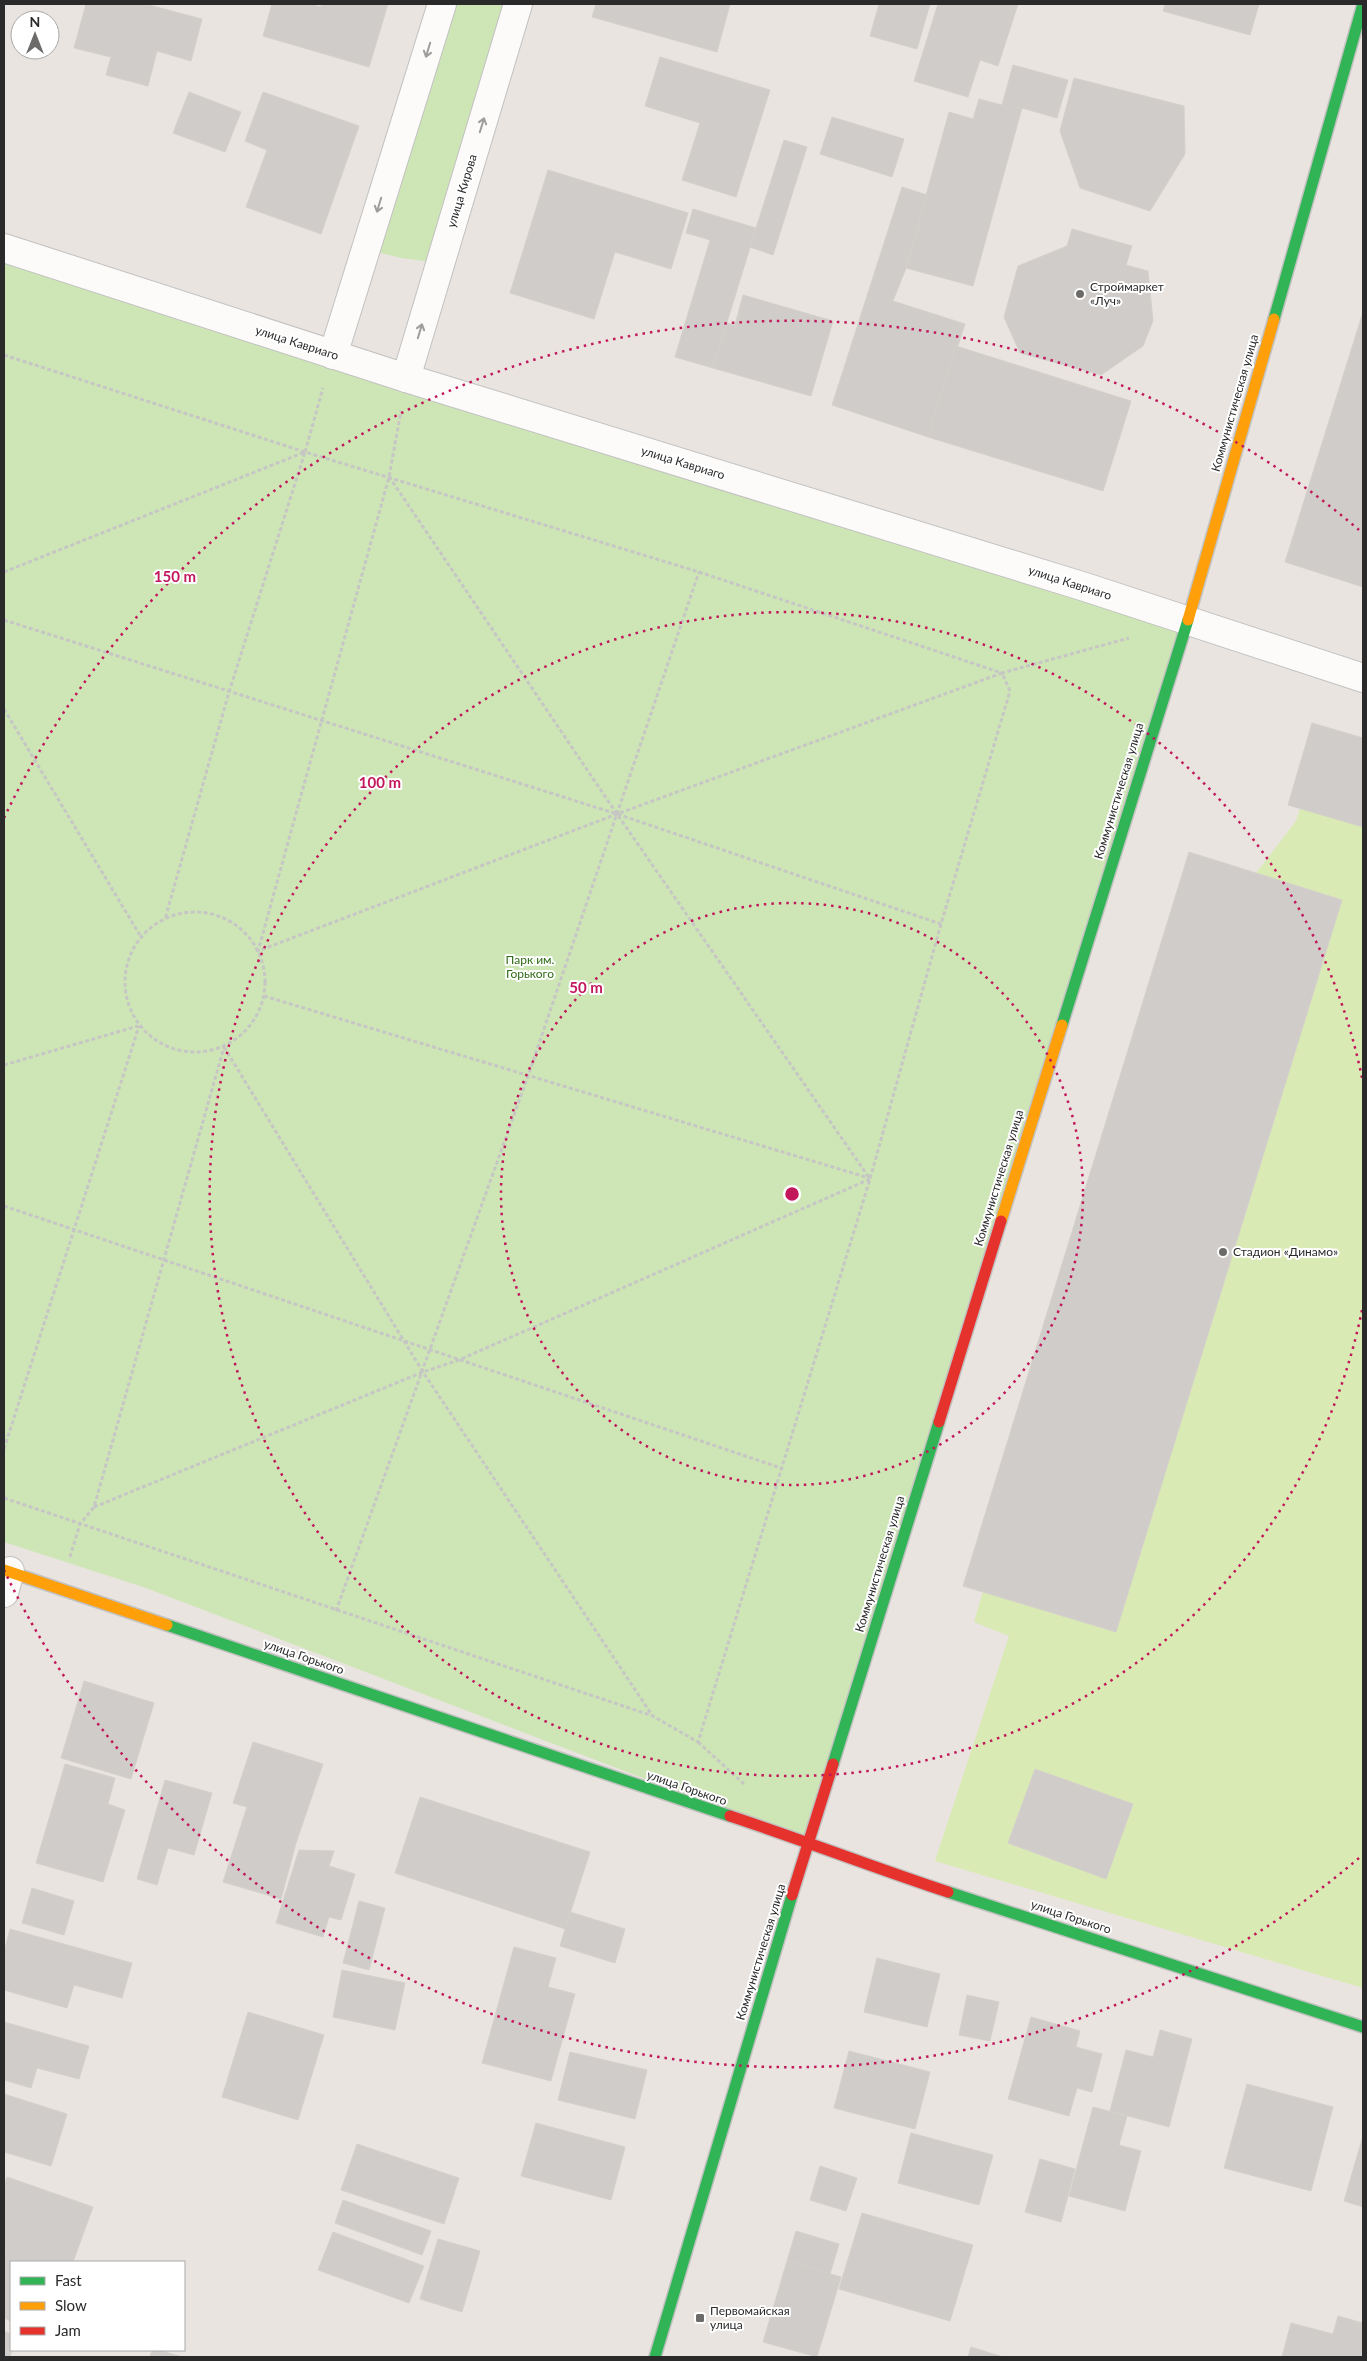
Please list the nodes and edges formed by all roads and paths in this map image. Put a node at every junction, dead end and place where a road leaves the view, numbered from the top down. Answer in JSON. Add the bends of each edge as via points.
{"nodes":[{"id":1,"x":442,"y":4,"type":"edge"},
{"id":2,"x":518,"y":4,"type":"edge"},
{"id":3,"x":1363,"y":4,"type":"edge"},
{"id":4,"x":4,"y":248,"type":"edge"},
{"id":5,"x":4,"y":355,"type":"edge"},
{"id":6,"x":333,"y":355,"type":"junction"},
{"id":7,"x":406,"y":378,"type":"junction"},
{"id":8,"x":304,"y":452,"type":"junction"},
{"id":9,"x":389,"y":477,"type":"junction"},
{"id":10,"x":4,"y":572,"type":"edge"},
{"id":11,"x":698,"y":572,"type":"junction"},
{"id":12,"x":4,"y":620,"type":"edge"},
{"id":13,"x":1188,"y":622,"type":"junction"},
{"id":14,"x":1132,"y":637,"type":"dead end"},
{"id":15,"x":1002,"y":673,"type":"junction"},
{"id":16,"x":1363,"y":678,"type":"edge"},
{"id":17,"x":229,"y":692,"type":"junction"},
{"id":18,"x":4,"y":709,"type":"edge"},
{"id":19,"x":321,"y":721,"type":"junction"},
{"id":20,"x":617,"y":814,"type":"junction"},
{"id":21,"x":165,"y":919,"type":"junction"},
{"id":22,"x":941,"y":924,"type":"junction"},
{"id":23,"x":141,"y":937,"type":"junction"},
{"id":24,"x":258,"y":952,"type":"junction"},
{"id":25,"x":264,"y":996,"type":"junction"},
{"id":26,"x":139,"y":1026,"type":"junction"},
{"id":27,"x":224,"y":1047,"type":"junction"},
{"id":28,"x":4,"y":1065,"type":"edge"},
{"id":29,"x":528,"y":1076,"type":"junction"},
{"id":30,"x":870,"y":1179,"type":"junction"},
{"id":31,"x":4,"y":1206,"type":"edge"},
{"id":32,"x":74,"y":1230,"type":"junction"},
{"id":33,"x":164,"y":1261,"type":"junction"},
{"id":34,"x":404,"y":1342,"type":"junction"},
{"id":35,"x":430,"y":1350,"type":"junction"},
{"id":36,"x":459,"y":1360,"type":"junction"},
{"id":37,"x":423,"y":1372,"type":"junction"},
{"id":38,"x":4,"y":1449,"type":"edge"},
{"id":39,"x":781,"y":1468,"type":"junction"},
{"id":40,"x":4,"y":1498,"type":"edge"},
{"id":41,"x":94,"y":1507,"type":"junction"},
{"id":42,"x":80,"y":1524,"type":"junction"},
{"id":43,"x":6,"y":1578,"type":"edge"},
{"id":44,"x":336,"y":1611,"type":"junction"},
{"id":45,"x":653,"y":1716,"type":"junction"},
{"id":46,"x":810,"y":1842,"type":"junction"},
{"id":47,"x":1363,"y":2027,"type":"edge"},
{"id":48,"x":655,"y":2357,"type":"edge"}],
"edges":[{"from":1,"to":6,"type":"street","one_way":true},
{"from":7,"to":2,"type":"street","name":"улица Кирова","one_way":true},
{"from":3,"to":13,"type":"main road","name":"Коммунистическая улица"},
{"from":4,"to":6,"type":"street","name":"улица Кавриаго"},
{"from":5,"to":8,"type":"path"},
{"from":6,"to":7,"type":"street","name":"улица Кавриаго"},
{"from":6,"to":8,"type":"path"},
{"from":7,"to":9,"type":"path"},
{"from":7,"to":13,"type":"street","name":"улица Кавриаго","via":[[1085,587]]},
{"from":8,"to":9,"type":"path"},
{"from":8,"to":10,"type":"path"},
{"from":8,"to":17,"type":"path"},
{"from":9,"to":11,"type":"path"},
{"from":9,"to":19,"type":"path"},
{"from":9,"to":20,"type":"path"},
{"from":11,"to":15,"type":"path"},
{"from":11,"to":20,"type":"path"},
{"from":12,"to":17,"type":"path"},
{"from":13,"to":16,"type":"street","name":"улица Кавриаго"},
{"from":13,"to":46,"type":"main road","name":"Коммунистическая улица"},
{"from":14,"to":15,"type":"path"},
{"from":15,"to":20,"type":"path"},
{"from":15,"to":22,"type":"path","via":[[1010,691]]},
{"from":17,"to":19,"type":"path"},
{"from":17,"to":21,"type":"path"},
{"from":18,"to":23,"type":"path"},
{"from":19,"to":20,"type":"path"},
{"from":19,"to":24,"type":"path"},
{"from":20,"to":22,"type":"path"},
{"from":20,"to":24,"type":"path"},
{"from":20,"to":29,"type":"path"},
{"from":20,"to":30,"type":"path"},
{"from":21,"to":23,"type":"path"},
{"from":21,"to":24,"type":"path","via":[[186,913],[208,913],[228,920],[246,934]]},
{"from":22,"to":30,"type":"path"},
{"from":23,"to":26,"type":"path","via":[[129,958],[124,981],[128,1004]]},
{"from":24,"to":25,"type":"path","via":[[265,974]]},
{"from":25,"to":27,"type":"path","via":[[256,1017],[242,1034]]},
{"from":25,"to":29,"type":"path"},
{"from":26,"to":27,"type":"path","via":[[156,1041],[178,1051],[202,1052]]},
{"from":26,"to":28,"type":"path"},
{"from":26,"to":32,"type":"path"},
{"from":27,"to":33,"type":"path"},
{"from":27,"to":34,"type":"path"},
{"from":29,"to":30,"type":"path"},
{"from":29,"to":35,"type":"path"},
{"from":30,"to":36,"type":"path"},
{"from":30,"to":39,"type":"path"},
{"from":31,"to":32,"type":"path"},
{"from":32,"to":33,"type":"path"},
{"from":32,"to":38,"type":"path"},
{"from":33,"to":34,"type":"path"},
{"from":33,"to":41,"type":"path"},
{"from":34,"to":35,"type":"path"},
{"from":34,"to":37,"type":"path"},
{"from":35,"to":36,"type":"path"},
{"from":35,"to":37,"type":"path"},
{"from":36,"to":37,"type":"path"},
{"from":36,"to":39,"type":"path"},
{"from":37,"to":41,"type":"path"},
{"from":37,"to":44,"type":"path"},
{"from":37,"to":45,"type":"path"},
{"from":39,"to":45,"type":"path","via":[[698,1742]]},
{"from":40,"to":42,"type":"path"},
{"from":41,"to":42,"type":"path"},
{"from":42,"to":44,"type":"path"},
{"from":43,"to":46,"type":"main road","name":"улица Горького"},
{"from":44,"to":45,"type":"path"},
{"from":46,"to":47,"type":"main road","name":"улица Горького","via":[[860,1863]]},
{"from":46,"to":48,"type":"main road","name":"Коммунистическая улица"}]}
